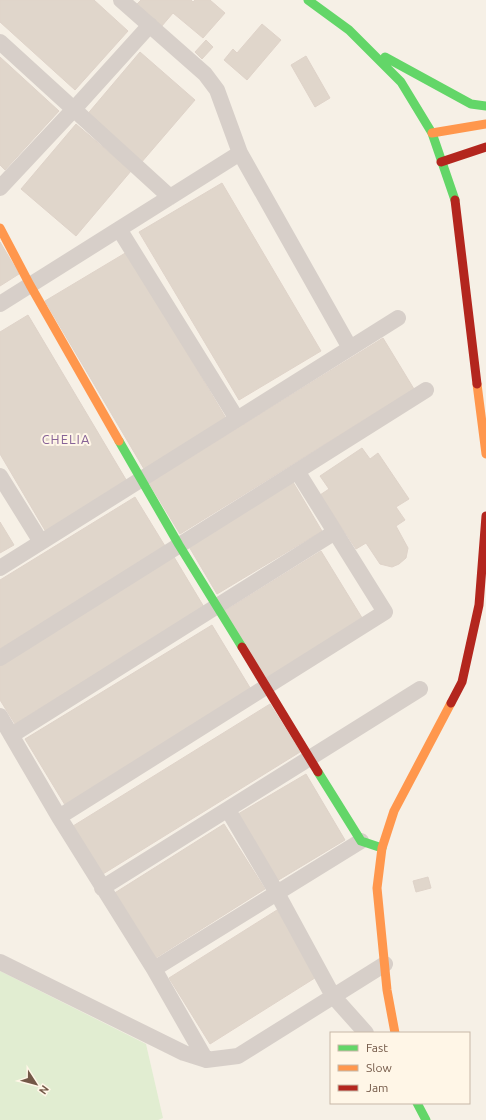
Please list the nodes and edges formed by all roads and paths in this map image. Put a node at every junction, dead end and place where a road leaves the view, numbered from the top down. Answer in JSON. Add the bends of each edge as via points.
{"nodes":[{"id":1,"x":121,"y":0,"type":"edge"},
{"id":2,"x":308,"y":0,"type":"edge"},
{"id":3,"x":150,"y":25,"type":"junction"},
{"id":4,"x":0,"y":42,"type":"edge"},
{"id":5,"x":366,"y":47,"type":"junction"},
{"id":6,"x":486,"y":106,"type":"edge"},
{"id":7,"x":74,"y":109,"type":"junction"},
{"id":8,"x":486,"y":124,"type":"edge"},
{"id":9,"x":432,"y":133,"type":"junction"},
{"id":10,"x":486,"y":147,"type":"edge"},
{"id":11,"x":240,"y":153,"type":"junction"},
{"id":12,"x":441,"y":162,"type":"junction"},
{"id":13,"x":0,"y":188,"type":"edge"},
{"id":14,"x":170,"y":197,"type":"junction"},
{"id":15,"x":0,"y":228,"type":"edge"},
{"id":16,"x":119,"y":229,"type":"junction"},
{"id":17,"x":30,"y":285,"type":"junction"},
{"id":18,"x":0,"y":304,"type":"edge"},
{"id":19,"x":398,"y":318,"type":"dead end"},
{"id":20,"x":350,"y":348,"type":"junction"},
{"id":21,"x":426,"y":390,"type":"dead end"},
{"id":22,"x":237,"y":419,"type":"junction"},
{"id":23,"x":486,"y":454,"type":"edge"},
{"id":24,"x":297,"y":471,"type":"junction"},
{"id":25,"x":0,"y":476,"type":"edge"},
{"id":26,"x":142,"y":479,"type":"junction"},
{"id":27,"x":486,"y":516,"type":"edge"},
{"id":28,"x":335,"y":532,"type":"junction"},
{"id":29,"x":41,"y":542,"type":"junction"},
{"id":30,"x":179,"y":545,"type":"junction"},
{"id":31,"x":0,"y":568,"type":"edge"},
{"id":32,"x":216,"y":606,"type":"junction"},
{"id":33,"x":0,"y":658,"type":"edge"},
{"id":34,"x":266,"y":687,"type":"junction"},
{"id":35,"x":420,"y":689,"type":"dead end"},
{"id":36,"x":0,"y":716,"type":"edge"},
{"id":37,"x":12,"y":735,"type":"junction"},
{"id":38,"x":310,"y":759,"type":"junction"},
{"id":39,"x":228,"y":810,"type":"junction"},
{"id":40,"x":58,"y":817,"type":"junction"},
{"id":41,"x":361,"y":841,"type":"junction"},
{"id":42,"x":382,"y":848,"type":"junction"},
{"id":43,"x":102,"y":888,"type":"junction"},
{"id":44,"x":277,"y":894,"type":"junction"},
{"id":45,"x":0,"y":962,"type":"edge"},
{"id":46,"x":385,"y":964,"type":"junction"},
{"id":47,"x":154,"y":969,"type":"junction"},
{"id":48,"x":333,"y":996,"type":"junction"},
{"id":49,"x":365,"y":1032,"type":"edge"},
{"id":50,"x":395,"y":1032,"type":"edge"},
{"id":51,"x":206,"y":1060,"type":"junction"},
{"id":52,"x":418,"y":1104,"type":"edge"},
{"id":53,"x":426,"y":1120,"type":"edge"}],
"edges":[{"from":1,"to":3,"type":"street"},
{"from":2,"to":5,"type":"main road","via":[[349,30]]},
{"from":3,"to":7,"type":"street"},
{"from":3,"to":11,"type":"street","via":[[206,74],[217,90]]},
{"from":4,"to":7,"type":"street"},
{"from":5,"to":6,"type":"main road","via":[[471,104]]},
{"from":5,"to":9,"type":"main road","via":[[401,82]]},
{"from":7,"to":13,"type":"street"},
{"from":7,"to":14,"type":"street"},
{"from":8,"to":9,"type":"main road"},
{"from":9,"to":12,"type":"main road"},
{"from":10,"to":12,"type":"main road"},
{"from":11,"to":14,"type":"street"},
{"from":11,"to":20,"type":"street"},
{"from":12,"to":23,"type":"main road","via":[[454,200]]},
{"from":14,"to":16,"type":"street"},
{"from":15,"to":17,"type":"main road"},
{"from":16,"to":17,"type":"street"},
{"from":16,"to":22,"type":"street"},
{"from":17,"to":18,"type":"street"},
{"from":17,"to":26,"type":"main road"},
{"from":19,"to":20,"type":"street"},
{"from":20,"to":22,"type":"street"},
{"from":21,"to":24,"type":"street"},
{"from":22,"to":26,"type":"street"},
{"from":24,"to":28,"type":"street"},
{"from":24,"to":30,"type":"street"},
{"from":25,"to":29,"type":"street"},
{"from":26,"to":29,"type":"street"},
{"from":26,"to":30,"type":"main road"},
{"from":27,"to":42,"type":"main road","via":[[479,605],[462,682],[394,811]]},
{"from":28,"to":32,"type":"street"},
{"from":28,"to":34,"type":"street","via":[[385,612]]},
{"from":29,"to":31,"type":"street"},
{"from":30,"to":32,"type":"main road"},
{"from":30,"to":33,"type":"street"},
{"from":32,"to":34,"type":"main road"},
{"from":32,"to":37,"type":"street"},
{"from":34,"to":38,"type":"main road"},
{"from":34,"to":40,"type":"street"},
{"from":35,"to":38,"type":"street"},
{"from":36,"to":37,"type":"street"},
{"from":37,"to":40,"type":"street"},
{"from":38,"to":39,"type":"street"},
{"from":38,"to":41,"type":"main road"},
{"from":39,"to":43,"type":"street"},
{"from":39,"to":44,"type":"street"},
{"from":40,"to":43,"type":"street"},
{"from":41,"to":42,"type":"main road"},
{"from":41,"to":44,"type":"street"},
{"from":42,"to":46,"type":"main road","via":[[377,888]]},
{"from":43,"to":47,"type":"street"},
{"from":44,"to":47,"type":"street"},
{"from":44,"to":48,"type":"street"},
{"from":45,"to":51,"type":"street","via":[[184,1052]]},
{"from":46,"to":48,"type":"street"},
{"from":46,"to":50,"type":"main road"},
{"from":47,"to":51,"type":"street"},
{"from":48,"to":49,"type":"street"},
{"from":48,"to":51,"type":"street","via":[[238,1056]]},
{"from":52,"to":53,"type":"main road"}]}
